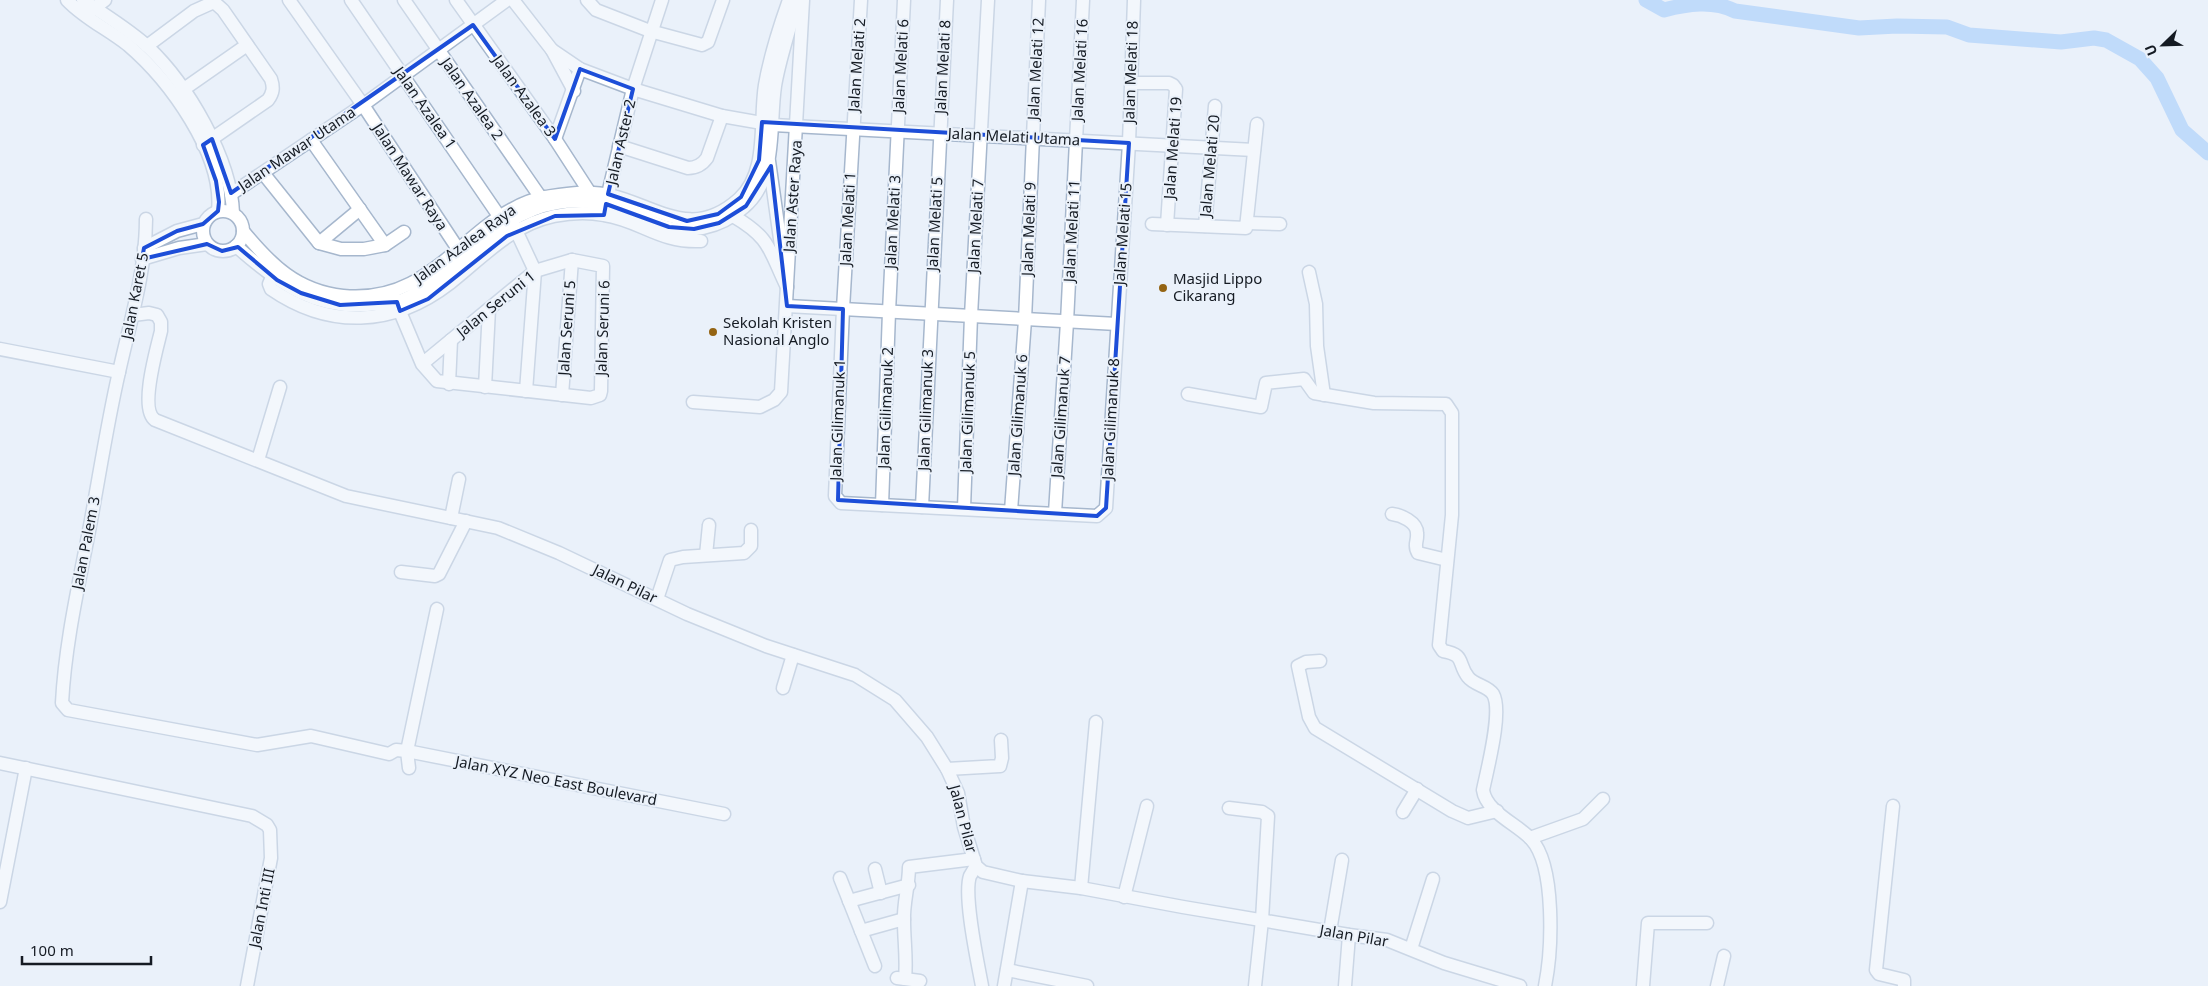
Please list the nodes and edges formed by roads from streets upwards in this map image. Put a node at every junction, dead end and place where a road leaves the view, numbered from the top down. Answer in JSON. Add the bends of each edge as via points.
{"nodes":[{"id":1,"x":67,"y":0,"type":"edge"},
{"id":2,"x":83,"y":0,"type":"edge"},
{"id":3,"x":105,"y":0,"type":"edge"},
{"id":4,"x":289,"y":0,"type":"edge"},
{"id":5,"x":351,"y":0,"type":"edge"},
{"id":6,"x":404,"y":0,"type":"edge"},
{"id":7,"x":456,"y":0,"type":"edge"},
{"id":8,"x":507,"y":0,"type":"edge"},
{"id":9,"x":513,"y":0,"type":"edge"},
{"id":10,"x":662,"y":0,"type":"edge"},
{"id":11,"x":723,"y":0,"type":"edge"},
{"id":12,"x":789,"y":0,"type":"edge"},
{"id":13,"x":801,"y":0,"type":"edge"},
{"id":14,"x":861,"y":0,"type":"edge"},
{"id":15,"x":904,"y":0,"type":"edge"},
{"id":16,"x":947,"y":0,"type":"edge"},
{"id":17,"x":988,"y":0,"type":"edge"},
{"id":18,"x":1039,"y":0,"type":"edge"},
{"id":19,"x":1083,"y":0,"type":"edge"},
{"id":20,"x":1134,"y":0,"type":"edge"},
{"id":21,"x":594,"y":3,"type":"edge"},
{"id":22,"x":94,"y":8,"type":"junction"},
{"id":23,"x":84,"y":16,"type":"junction"},
{"id":24,"x":473,"y":25,"type":"junction"},
{"id":25,"x":650,"y":31,"type":"junction"},
{"id":26,"x":247,"y":45,"type":"junction"},
{"id":27,"x":147,"y":46,"type":"junction"},
{"id":28,"x":552,"y":50,"type":"junction"},
{"id":29,"x":438,"y":51,"type":"junction"},
{"id":30,"x":580,"y":69,"type":"junction"},
{"id":31,"x":402,"y":76,"type":"junction"},
{"id":32,"x":1131,"y":83,"type":"junction"},
{"id":33,"x":184,"y":89,"type":"junction"},
{"id":34,"x":633,"y":89,"type":"junction"},
{"id":35,"x":574,"y":90,"type":"junction"},
{"id":36,"x":363,"y":105,"type":"junction"},
{"id":37,"x":1215,"y":106,"type":"dead end"},
{"id":38,"x":722,"y":116,"type":"junction"},
{"id":39,"x":767,"y":124,"type":"junction"},
{"id":40,"x":1257,"y":124,"type":"dead end"},
{"id":41,"x":797,"y":126,"type":"junction"},
{"id":42,"x":853,"y":129,"type":"junction"},
{"id":43,"x":897,"y":132,"type":"junction"},
{"id":44,"x":939,"y":134,"type":"junction"},
{"id":45,"x":980,"y":136,"type":"junction"},
{"id":46,"x":555,"y":138,"type":"junction"},
{"id":47,"x":1032,"y":139,"type":"junction"},
{"id":48,"x":311,"y":140,"type":"junction"},
{"id":49,"x":1076,"y":141,"type":"junction"},
{"id":50,"x":208,"y":142,"type":"junction"},
{"id":51,"x":1129,"y":143,"type":"junction"},
{"id":52,"x":620,"y":146,"type":"junction"},
{"id":53,"x":1173,"y":146,"type":"junction"},
{"id":54,"x":1211,"y":148,"type":"junction"},
{"id":55,"x":1254,"y":150,"type":"junction"},
{"id":56,"x":769,"y":161,"type":"junction"},
{"id":57,"x":263,"y":173,"type":"junction"},
{"id":58,"x":590,"y":193,"type":"junction"},
{"id":59,"x":231,"y":194,"type":"junction"},
{"id":60,"x":541,"y":198,"type":"junction"},
{"id":61,"x":606,"y":204,"type":"junction"},
{"id":62,"x":360,"y":210,"type":"junction"},
{"id":63,"x":218,"y":211,"type":"junction"},
{"id":64,"x":233,"y":213,"type":"junction"},
{"id":65,"x":733,"y":216,"type":"junction"},
{"id":66,"x":146,"y":219,"type":"dead end"},
{"id":67,"x":509,"y":222,"type":"junction"},
{"id":68,"x":203,"y":224,"type":"junction"},
{"id":69,"x":1152,"y":224,"type":"dead end"},
{"id":70,"x":1280,"y":224,"type":"dead end"},
{"id":71,"x":1168,"y":225,"type":"junction"},
{"id":72,"x":1247,"y":225,"type":"junction"},
{"id":73,"x":1205,"y":226,"type":"junction"},
{"id":74,"x":243,"y":231,"type":"junction"},
{"id":75,"x":404,"y":232,"type":"dead end"},
{"id":76,"x":319,"y":243,"type":"junction"},
{"id":77,"x":207,"y":244,"type":"junction"},
{"id":78,"x":385,"y":245,"type":"junction"},
{"id":79,"x":236,"y":246,"type":"junction"},
{"id":80,"x":458,"y":249,"type":"junction"},
{"id":81,"x":143,"y":254,"type":"junction"},
{"id":82,"x":572,"y":260,"type":"junction"},
{"id":83,"x":599,"y":264,"type":"joint"},
{"id":84,"x":535,"y":271,"type":"junction"},
{"id":85,"x":1309,"y":272,"type":"dead end"},
{"id":86,"x":787,"y":287,"type":"junction"},
{"id":87,"x":397,"y":302,"type":"junction"},
{"id":88,"x":787,"y":306,"type":"junction"},
{"id":89,"x":489,"y":309,"type":"junction"},
{"id":90,"x":843,"y":309,"type":"junction"},
{"id":91,"x":889,"y":312,"type":"junction"},
{"id":92,"x":930,"y":314,"type":"junction"},
{"id":93,"x":133,"y":315,"type":"junction"},
{"id":94,"x":972,"y":316,"type":"junction"},
{"id":95,"x":1025,"y":320,"type":"junction"},
{"id":96,"x":1067,"y":322,"type":"junction"},
{"id":97,"x":1117,"y":324,"type":"junction"},
{"id":98,"x":451,"y":340,"type":"junction"},
{"id":99,"x":0,"y":349,"type":"edge"},
{"id":100,"x":422,"y":364,"type":"junction"},
{"id":101,"x":119,"y":372,"type":"junction"},
{"id":102,"x":449,"y":384,"type":"junction"},
{"id":103,"x":280,"y":387,"type":"dead end"},
{"id":104,"x":485,"y":387,"type":"junction"},
{"id":105,"x":526,"y":391,"type":"junction"},
{"id":106,"x":1188,"y":394,"type":"dead end"},
{"id":107,"x":562,"y":395,"type":"junction"},
{"id":108,"x":1324,"y":395,"type":"junction"},
{"id":109,"x":693,"y":402,"type":"dead end"},
{"id":110,"x":258,"y":460,"type":"junction"},
{"id":111,"x":459,"y":479,"type":"dead end"},
{"id":112,"x":882,"y":505,"type":"junction"},
{"id":113,"x":922,"y":507,"type":"junction"},
{"id":114,"x":964,"y":508,"type":"junction"},
{"id":115,"x":1011,"y":511,"type":"junction"},
{"id":116,"x":1055,"y":513,"type":"junction"},
{"id":117,"x":1392,"y":514,"type":"dead end"},
{"id":118,"x":451,"y":518,"type":"junction"},
{"id":119,"x":466,"y":521,"type":"junction"},
{"id":120,"x":709,"y":525,"type":"dead end"},
{"id":121,"x":751,"y":530,"type":"dead end"},
{"id":122,"x":706,"y":555,"type":"junction"},
{"id":123,"x":1447,"y":560,"type":"junction"},
{"id":124,"x":401,"y":572,"type":"dead end"},
{"id":125,"x":657,"y":599,"type":"junction"},
{"id":126,"x":437,"y":608,"type":"dead end"},
{"id":127,"x":793,"y":655,"type":"junction"},
{"id":128,"x":1320,"y":661,"type":"dead end"},
{"id":129,"x":783,"y":688,"type":"dead end"},
{"id":130,"x":1096,"y":722,"type":"dead end"},
{"id":131,"x":1001,"y":740,"type":"dead end"},
{"id":132,"x":407,"y":751,"type":"junction"},
{"id":133,"x":389,"y":754,"type":"joint"},
{"id":134,"x":0,"y":763,"type":"edge"},
{"id":135,"x":26,"y":768,"type":"junction"},
{"id":136,"x":409,"y":768,"type":"dead end"},
{"id":137,"x":948,"y":769,"type":"junction"},
{"id":138,"x":1417,"y":789,"type":"junction"},
{"id":139,"x":1603,"y":799,"type":"dead end"},
{"id":140,"x":1147,"y":806,"type":"dead end"},
{"id":141,"x":1893,"y":806,"type":"dead end"},
{"id":142,"x":1229,"y":808,"type":"dead end"},
{"id":143,"x":1497,"y":811,"type":"junction"},
{"id":144,"x":1402,"y":812,"type":"dead end"},
{"id":145,"x":724,"y":814,"type":"dead end"},
{"id":146,"x":1530,"y":838,"type":"junction"},
{"id":147,"x":1342,"y":860,"type":"dead end"},
{"id":148,"x":975,"y":862,"type":"junction"},
{"id":149,"x":875,"y":869,"type":"dead end"},
{"id":150,"x":840,"y":878,"type":"dead end"},
{"id":151,"x":1433,"y":879,"type":"dead end"},
{"id":152,"x":1022,"y":882,"type":"junction"},
{"id":153,"x":909,"y":885,"type":"junction"},
{"id":154,"x":1081,"y":888,"type":"junction"},
{"id":155,"x":881,"y":893,"type":"junction"},
{"id":156,"x":1124,"y":897,"type":"junction"},
{"id":157,"x":849,"y":901,"type":"junction"},
{"id":158,"x":0,"y":902,"type":"edge"},
{"id":159,"x":1262,"y":920,"type":"junction"},
{"id":160,"x":898,"y":921,"type":"junction"},
{"id":161,"x":1708,"y":924,"type":"dead end"},
{"id":162,"x":861,"y":931,"type":"junction"},
{"id":163,"x":1330,"y":931,"type":"junction"},
{"id":164,"x":1348,"y":935,"type":"junction"},
{"id":165,"x":1411,"y":949,"type":"junction"},
{"id":166,"x":1724,"y":956,"type":"dead end"},
{"id":167,"x":875,"y":966,"type":"dead end"},
{"id":168,"x":1007,"y":970,"type":"junction"},
{"id":169,"x":920,"y":981,"type":"dead end"},
{"id":170,"x":1488,"y":982,"type":"edge"},
{"id":171,"x":247,"y":986,"type":"edge"},
{"id":172,"x":982,"y":986,"type":"edge"},
{"id":173,"x":1004,"y":986,"type":"edge"},
{"id":174,"x":1087,"y":986,"type":"edge"},
{"id":175,"x":1255,"y":986,"type":"edge"},
{"id":176,"x":1345,"y":986,"type":"edge"},
{"id":177,"x":1520,"y":986,"type":"edge"},
{"id":178,"x":1545,"y":986,"type":"edge"},
{"id":179,"x":1644,"y":986,"type":"edge"},
{"id":180,"x":1717,"y":986,"type":"edge"},
{"id":181,"x":1904,"y":986,"type":"edge"}],
"edges":[{"from":1,"to":23,"type":"street"},
{"from":2,"to":22,"type":"street"},
{"from":3,"to":22,"type":"street"},
{"from":4,"to":36,"type":"street","name":"Jalan Mawar Raya"},
{"from":5,"to":31,"type":"street","name":"Jalan Azalea 1"},
{"from":6,"to":29,"type":"street","name":"Jalan Azalea 2"},
{"from":7,"to":24,"type":"street","name":"Jalan Azalea 3"},
{"from":8,"to":24,"type":"street","name":"Jalan Mawar Utama"},
{"from":9,"to":28,"type":"street"},
{"from":10,"to":25,"type":"street","name":"Jalan Aster 2"},
{"from":11,"to":25,"type":"street","via":[[705,44],[698,45]]},
{"from":12,"to":39,"type":"street","via":[[774,43],[767,77]]},
{"from":13,"to":39,"type":"street","name":"Jalan Aster Raya","via":[[794,11]]},
{"from":13,"to":41,"type":"street","name":"Jalan Aster Raya"},
{"from":14,"to":42,"type":"street","name":"Jalan Melati 2"},
{"from":15,"to":43,"type":"street","name":"Jalan Melati 6"},
{"from":16,"to":44,"type":"street","name":"Jalan Melati 8"},
{"from":17,"to":45,"type":"street","name":"Jalan Melati 7"},
{"from":18,"to":47,"type":"street","name":"Jalan Melati 12"},
{"from":19,"to":49,"type":"street","name":"Jalan Melati 16"},
{"from":20,"to":32,"type":"street","name":"Jalan Melati 18"},
{"from":21,"to":25,"type":"street"},
{"from":22,"to":23,"type":"street"},
{"from":22,"to":27,"type":"street"},
{"from":23,"to":50,"type":"street","via":[[148,63],[178,98]]},
{"from":24,"to":29,"type":"street","name":"Jalan Mawar Utama"},
{"from":24,"to":46,"type":"street","name":"Jalan Azalea 3"},
{"from":25,"to":34,"type":"street","name":"Jalan Aster 2"},
{"from":26,"to":27,"type":"street","via":[[224,10],[214,2],[194,11]]},
{"from":26,"to":33,"type":"street"},
{"from":26,"to":50,"type":"street","via":[[271,79],[272,94]]},
{"from":27,"to":33,"type":"street"},
{"from":28,"to":30,"type":"street","name":"Jalan Melati Utama"},
{"from":28,"to":35,"type":"street"},
{"from":29,"to":31,"type":"street","name":"Jalan Mawar Utama"},
{"from":29,"to":60,"type":"street","name":"Jalan Azalea 2"},
{"from":30,"to":34,"type":"street","name":"Jalan Melati Utama"},
{"from":30,"to":35,"type":"street"},
{"from":31,"to":36,"type":"street","name":"Jalan Mawar Utama"},
{"from":31,"to":67,"type":"street","name":"Jalan Azalea 1"},
{"from":32,"to":51,"type":"street","name":"Jalan Melati 18"},
{"from":32,"to":53,"type":"street","name":"Jalan Melati 19","via":[[1174,85]]},
{"from":33,"to":50,"type":"street"},
{"from":34,"to":38,"type":"street","name":"Jalan Melati Utama"},
{"from":34,"to":52,"type":"street","name":"Jalan Aster 2"},
{"from":35,"to":46,"type":"street"},
{"from":36,"to":48,"type":"street","name":"Jalan Mawar Utama"},
{"from":36,"to":80,"type":"street","name":"Jalan Mawar Raya"},
{"from":37,"to":54,"type":"street","name":"Jalan Melati 20"},
{"from":38,"to":39,"type":"street","name":"Jalan Melati Utama"},
{"from":38,"to":52,"type":"street","via":[[707,158],[694,168]]},
{"from":39,"to":41,"type":"street","name":"Jalan Melati Utama"},
{"from":39,"to":56,"type":"street","name":"Jalan Azalea Raya"},
{"from":39,"to":61,"type":"street","name":"Jalan Azalea Raya","via":[[751,182],[741,197],[718,214],[687,221]]},
{"from":40,"to":55,"type":"street"},
{"from":41,"to":42,"type":"street","name":"Jalan Melati Utama"},
{"from":41,"to":86,"type":"street","name":"Jalan Aster Raya"},
{"from":42,"to":43,"type":"street","name":"Jalan Melati Utama"},
{"from":42,"to":90,"type":"street","name":"Jalan Melati 1"},
{"from":43,"to":44,"type":"street","name":"Jalan Melati Utama"},
{"from":43,"to":91,"type":"street","name":"Jalan Melati 3"},
{"from":44,"to":45,"type":"street","name":"Jalan Melati Utama"},
{"from":44,"to":92,"type":"street","name":"Jalan Melati 5"},
{"from":45,"to":47,"type":"street","name":"Jalan Melati Utama"},
{"from":45,"to":94,"type":"street","name":"Jalan Melati 7"},
{"from":46,"to":58,"type":"street","name":"Jalan Azalea 3"},
{"from":47,"to":49,"type":"street","name":"Jalan Melati Utama"},
{"from":47,"to":95,"type":"street","name":"Jalan Melati 9"},
{"from":48,"to":57,"type":"street","name":"Jalan Mawar Utama"},
{"from":48,"to":62,"type":"street"},
{"from":49,"to":51,"type":"street","name":"Jalan Melati Utama"},
{"from":49,"to":96,"type":"street","name":"Jalan Melati 11"},
{"from":50,"to":59,"type":"street"},
{"from":50,"to":63,"type":"street"},
{"from":51,"to":53,"type":"street","name":"Jalan Melati Utama"},
{"from":51,"to":97,"type":"street","name":"Jalan Melati 15"},
{"from":52,"to":61,"type":"street","name":"Jalan Aster 2"},
{"from":53,"to":54,"type":"street","name":"Jalan Melati Utama"},
{"from":53,"to":71,"type":"street","name":"Jalan Melati 19"},
{"from":54,"to":55,"type":"street","name":"Jalan Melati Utama"},
{"from":54,"to":73,"type":"street","name":"Jalan Melati 20"},
{"from":55,"to":72,"type":"street"},
{"from":56,"to":65,"type":"street","name":"Jalan Azalea Raya","via":[[756,192]]},
{"from":56,"to":86,"type":"street"},
{"from":57,"to":59,"type":"street","name":"Jalan Mawar Utama"},
{"from":57,"to":76,"type":"street"},
{"from":58,"to":60,"type":"street","name":"Jalan Azalea Raya"},
{"from":58,"to":61,"type":"street","name":"Jalan Azalea Raya"},
{"from":59,"to":64,"type":"street"},
{"from":60,"to":67,"type":"street","name":"Jalan Azalea Raya","via":[[520,204]]},
{"from":61,"to":65,"type":"street","name":"Jalan Azalea Raya","via":[[697,237]]},
{"from":61,"to":67,"type":"street"},
{"from":62,"to":76,"type":"street"},
{"from":62,"to":78,"type":"street"},
{"from":63,"to":64,"type":"street"},
{"from":63,"to":68,"type":"street"},
{"from":64,"to":74,"type":"street"},
{"from":65,"to":86,"type":"street","via":[[753,228],[768,244]]},
{"from":66,"to":81,"type":"street","name":"Jalan Karet 5"},
{"from":67,"to":80,"type":"street","name":"Jalan Azalea Raya"},
{"from":67,"to":84,"type":"street","name":"Jalan Azalea 1"},
{"from":67,"to":87,"type":"street","via":[[428,299]]},
{"from":68,"to":77,"type":"street"},
{"from":68,"to":81,"type":"street","via":[[177,231]]},
{"from":69,"to":71,"type":"street"},
{"from":70,"to":72,"type":"street"},
{"from":71,"to":73,"type":"street"},
{"from":72,"to":73,"type":"street"},
{"from":74,"to":79,"type":"street"},
{"from":74,"to":87,"type":"street","name":"Jalan Azalea Raya","via":[[274,266],[315,290]]},
{"from":75,"to":78,"type":"street"},
{"from":76,"to":78,"type":"street","via":[[341,249]]},
{"from":77,"to":79,"type":"street","via":[[222,251]]},
{"from":77,"to":81,"type":"street"},
{"from":79,"to":87,"type":"street","name":"Jalan Azalea Raya","via":[[272,277],[301,293],[329,303],[356,306]]},
{"from":80,"to":87,"type":"street","name":"Jalan Azalea Raya"},
{"from":81,"to":93,"type":"street","name":"Jalan Karet 5"},
{"from":82,"to":83,"type":"street","name":"Jalan Seruni 1"},
{"from":82,"to":84,"type":"street","name":"Jalan Seruni 1"},
{"from":82,"to":107,"type":"street","name":"Jalan Seruni 5"},
{"from":83,"to":107,"type":"street","name":"Jalan Seruni 6","via":[[604,270],[600,395],[591,398]]},
{"from":84,"to":89,"type":"street","name":"Jalan Seruni 1"},
{"from":84,"to":105,"type":"street"},
{"from":85,"to":108,"type":"street","via":[[1316,304],[1317,346]]},
{"from":86,"to":88,"type":"street","name":"Jalan Aster Raya"},
{"from":87,"to":100,"type":"street"},
{"from":88,"to":90,"type":"street"},
{"from":88,"to":109,"type":"street","name":"Jalan Aster Raya","via":[[781,392],[774,400],[760,407]]},
{"from":89,"to":98,"type":"street","name":"Jalan Seruni 1"},
{"from":89,"to":104,"type":"street"},
{"from":90,"to":91,"type":"street"},
{"from":90,"to":112,"type":"street","name":"Jalan Gilimanuk 1","via":[[835,496],[841,503]]},
{"from":91,"to":92,"type":"street"},
{"from":91,"to":112,"type":"street","name":"Jalan Gilimanuk 2"},
{"from":92,"to":94,"type":"street"},
{"from":92,"to":113,"type":"street","name":"Jalan Gilimanuk 3"},
{"from":93,"to":101,"type":"street","name":"Jalan Karet 5"},
{"from":93,"to":110,"type":"street","name":"Jalan Pilar","via":[[157,315],[161,322],[149,386],[148,410],[152,418]]},
{"from":94,"to":95,"type":"street"},
{"from":94,"to":114,"type":"street","name":"Jalan Gilimanuk 5"},
{"from":95,"to":96,"type":"street"},
{"from":95,"to":115,"type":"street","name":"Jalan Gilimanuk 6"},
{"from":96,"to":97,"type":"street"},
{"from":96,"to":116,"type":"street","name":"Jalan Gilimanuk 7"},
{"from":97,"to":116,"type":"street","name":"Jalan Gilimanuk 8","via":[[1106,508],[1097,516]]},
{"from":98,"to":100,"type":"street","name":"Jalan Seruni 1"},
{"from":98,"to":102,"type":"street","name":"Jalan Seruni 1"},
{"from":99,"to":101,"type":"street"},
{"from":100,"to":102,"type":"street","via":[[437,381]]},
{"from":101,"to":133,"type":"street","name":"Jalan Palem 3","via":[[76,598],[62,703],[71,711],[257,745],[311,736]]},
{"from":102,"to":104,"type":"street"},
{"from":103,"to":110,"type":"street"},
{"from":104,"to":105,"type":"street"},
{"from":105,"to":107,"type":"street"},
{"from":106,"to":108,"type":"street","via":[[1261,407],[1266,383],[1304,378],[1312,392]]},
{"from":108,"to":123,"type":"street","via":[[1374,402],[1442,404],[1450,408],[1452,516]]},
{"from":110,"to":118,"type":"street","name":"Jalan Pilar","via":[[346,496]]},
{"from":111,"to":118,"type":"street"},
{"from":112,"to":113,"type":"street"},
{"from":113,"to":114,"type":"street"},
{"from":114,"to":115,"type":"street"},
{"from":115,"to":116,"type":"street"},
{"from":117,"to":123,"type":"street","via":[[1406,518],[1416,529],[1418,553]]},
{"from":118,"to":119,"type":"street","name":"Jalan Pilar"},
{"from":119,"to":124,"type":"street","via":[[439,574]]},
{"from":119,"to":125,"type":"street","name":"Jalan Pilar","via":[[498,528],[550,549]]},
{"from":120,"to":122,"type":"street"},
{"from":121,"to":122,"type":"street","via":[[751,546],[744,553]]},
{"from":122,"to":125,"type":"street","via":[[670,560]]},
{"from":123,"to":143,"type":"street","via":[[1439,645],[1443,652],[1460,659],[1467,676],[1494,697],[1495,733],[1483,790],[1486,801]]},
{"from":125,"to":127,"type":"street","name":"Jalan Pilar","via":[[757,643]]},
{"from":126,"to":132,"type":"street"},
{"from":127,"to":129,"type":"street"},
{"from":127,"to":137,"type":"street","name":"Jalan Pilar","via":[[855,675],[895,700],[928,736]]},
{"from":128,"to":138,"type":"street","via":[[1298,666],[1311,723]]},
{"from":130,"to":154,"type":"street"},
{"from":131,"to":137,"type":"street","via":[[1000,766]]},
{"from":132,"to":133,"type":"street","name":"Jalan XYZ Neo East Boulevard","via":[[396,750]]},
{"from":132,"to":136,"type":"street"},
{"from":132,"to":145,"type":"street","name":"Jalan XYZ Neo East Boulevard"},
{"from":134,"to":135,"type":"street"},
{"from":135,"to":158,"type":"street"},
{"from":135,"to":171,"type":"street","name":"Jalan Inti III","via":[[252,816],[267,825],[271,858]]},
{"from":137,"to":148,"type":"street","name":"Jalan Pilar","via":[[958,792],[964,828]]},
{"from":138,"to":143,"type":"street","via":[[1468,818]]},
{"from":138,"to":144,"type":"street"},
{"from":139,"to":146,"type":"street","via":[[1583,819]]},
{"from":140,"to":156,"type":"street"},
{"from":141,"to":181,"type":"street","via":[[1876,970],[1879,974],[1904,980]]},
{"from":142,"to":159,"type":"street","via":[[1262,812],[1268,816]]},
{"from":143,"to":146,"type":"street"},
{"from":146,"to":178,"type":"street","via":[[1541,856],[1551,916]]},
{"from":147,"to":163,"type":"street"},
{"from":148,"to":152,"type":"street","name":"Jalan Pilar","via":[[983,872]]},
{"from":148,"to":153,"type":"street","via":[[910,867]]},
{"from":148,"to":172,"type":"street","via":[[969,893],[973,940]]},
{"from":149,"to":155,"type":"street"},
{"from":150,"to":157,"type":"street"},
{"from":151,"to":165,"type":"street"},
{"from":152,"to":154,"type":"street","name":"Jalan Pilar"},
{"from":152,"to":168,"type":"street"},
{"from":153,"to":155,"type":"street"},
{"from":153,"to":160,"type":"street"},
{"from":154,"to":156,"type":"street","name":"Jalan Pilar"},
{"from":155,"to":157,"type":"street"},
{"from":156,"to":159,"type":"street","name":"Jalan Pilar"},
{"from":157,"to":162,"type":"street"},
{"from":159,"to":163,"type":"street","name":"Jalan Pilar"},
{"from":159,"to":175,"type":"street"},
{"from":160,"to":162,"type":"street"},
{"from":160,"to":169,"type":"street","via":[[907,959],[901,979]]},
{"from":161,"to":179,"type":"street","via":[[1648,922]]},
{"from":162,"to":167,"type":"street"},
{"from":163,"to":164,"type":"street","name":"Jalan Pilar"},
{"from":164,"to":165,"type":"street","name":"Jalan Pilar","via":[[1388,940]]},
{"from":164,"to":176,"type":"street"},
{"from":165,"to":170,"type":"street","name":"Jalan Pilar"},
{"from":166,"to":180,"type":"street"},
{"from":168,"to":173,"type":"street"},
{"from":168,"to":174,"type":"street"},
{"from":170,"to":177,"type":"street","name":"Jalan Pilar"}]}
